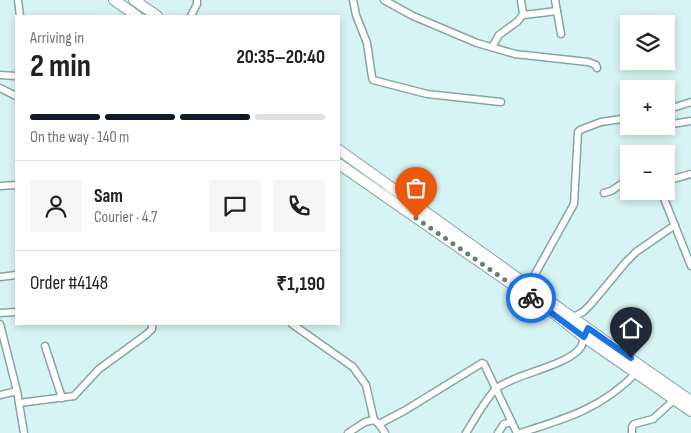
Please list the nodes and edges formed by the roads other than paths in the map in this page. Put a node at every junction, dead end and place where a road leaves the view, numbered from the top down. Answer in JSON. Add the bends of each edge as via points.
{"nodes":[{"id":1,"x":18,"y":0,"type":"edge"},
{"id":2,"x":114,"y":0,"type":"edge"},
{"id":3,"x":134,"y":0,"type":"edge"},
{"id":4,"x":198,"y":0,"type":"edge"},
{"id":5,"x":353,"y":0,"type":"edge"},
{"id":6,"x":384,"y":0,"type":"edge"},
{"id":7,"x":521,"y":0,"type":"edge"},
{"id":8,"x":555,"y":0,"type":"edge"},
{"id":9,"x":557,"y":11,"type":"junction"},
{"id":10,"x":524,"y":14,"type":"junction"},
{"id":11,"x":20,"y":15,"type":"edge"},
{"id":12,"x":136,"y":15,"type":"edge"},
{"id":13,"x":156,"y":15,"type":"edge"},
{"id":14,"x":192,"y":15,"type":"edge"},
{"id":15,"x":561,"y":34,"type":"dead end"},
{"id":16,"x":492,"y":47,"type":"junction"},
{"id":17,"x":597,"y":68,"type":"dead end"},
{"id":18,"x":0,"y":75,"type":"edge"},
{"id":19,"x":15,"y":76,"type":"edge"},
{"id":20,"x":0,"y":88,"type":"edge"},
{"id":21,"x":15,"y":96,"type":"edge"},
{"id":22,"x":501,"y":102,"type":"dead end"},
{"id":23,"x":691,"y":102,"type":"edge"},
{"id":24,"x":675,"y":107,"type":"edge"},
{"id":25,"x":620,"y":119,"type":"edge"},
{"id":26,"x":691,"y":122,"type":"edge"},
{"id":27,"x":675,"y":123,"type":"edge"},
{"id":28,"x":340,"y":151,"type":"edge"},
{"id":29,"x":340,"y":165,"type":"edge"},
{"id":30,"x":691,"y":174,"type":"edge"},
{"id":31,"x":675,"y":178,"type":"edge"},
{"id":32,"x":15,"y":184,"type":"edge"},
{"id":33,"x":620,"y":185,"type":"edge"},
{"id":34,"x":0,"y":186,"type":"edge"},
{"id":35,"x":604,"y":193,"type":"dead end"},
{"id":36,"x":664,"y":200,"type":"edge"},
{"id":37,"x":675,"y":225,"type":"junction"},
{"id":38,"x":689,"y":257,"type":"edge"},
{"id":39,"x":691,"y":266,"type":"edge"},
{"id":40,"x":15,"y":275,"type":"edge"},
{"id":41,"x":0,"y":278,"type":"edge"},
{"id":42,"x":529,"y":285,"type":"junction"},
{"id":43,"x":15,"y":312,"type":"edge"},
{"id":44,"x":0,"y":313,"type":"edge"},
{"id":45,"x":573,"y":317,"type":"junction"},
{"id":46,"x":0,"y":324,"type":"edge"},
{"id":47,"x":152,"y":325,"type":"edge"},
{"id":48,"x":293,"y":325,"type":"edge"},
{"id":49,"x":586,"y":332,"type":"junction"},
{"id":50,"x":45,"y":346,"type":"dead end"},
{"id":51,"x":8,"y":354,"type":"junction"},
{"id":52,"x":0,"y":356,"type":"edge"},
{"id":53,"x":637,"y":372,"type":"junction"},
{"id":54,"x":496,"y":389,"type":"junction"},
{"id":55,"x":17,"y":391,"type":"junction"},
{"id":56,"x":0,"y":395,"type":"edge"},
{"id":57,"x":62,"y":398,"type":"junction"},
{"id":58,"x":675,"y":399,"type":"junction"},
{"id":59,"x":691,"y":401,"type":"edge"},
{"id":60,"x":19,"y":403,"type":"junction"},
{"id":61,"x":691,"y":411,"type":"edge"},
{"id":62,"x":377,"y":422,"type":"junction"},
{"id":63,"x":512,"y":422,"type":"junction"},
{"id":64,"x":24,"y":433,"type":"edge"},
{"id":65,"x":348,"y":433,"type":"edge"},
{"id":66,"x":386,"y":433,"type":"edge"},
{"id":67,"x":466,"y":433,"type":"edge"},
{"id":68,"x":498,"y":433,"type":"edge"},
{"id":69,"x":519,"y":433,"type":"edge"},
{"id":70,"x":632,"y":433,"type":"edge"}],
"edges":[{"from":1,"to":11,"type":"street"},
{"from":2,"to":12,"type":"highway"},
{"from":3,"to":13,"type":"highway"},
{"from":4,"to":14,"type":"street"},
{"from":5,"to":22,"type":"street","via":[[367,43],[373,80],[427,94]]},
{"from":6,"to":16,"type":"street","via":[[413,16]]},
{"from":7,"to":10,"type":"street"},
{"from":8,"to":9,"type":"street"},
{"from":9,"to":10,"type":"street"},
{"from":9,"to":15,"type":"street"},
{"from":10,"to":16,"type":"street","via":[[499,35]]},
{"from":16,"to":17,"type":"street","via":[[515,54],[588,62]]},
{"from":18,"to":19,"type":"street"},
{"from":20,"to":21,"type":"street"},
{"from":23,"to":24,"type":"street"},
{"from":25,"to":42,"type":"street","via":[[602,122],[578,132],[574,204]]},
{"from":26,"to":27,"type":"street"},
{"from":28,"to":42,"type":"highway"},
{"from":29,"to":49,"type":"highway","via":[[555,314]]},
{"from":30,"to":31,"type":"street"},
{"from":32,"to":34,"type":"street"},
{"from":33,"to":35,"type":"street"},
{"from":36,"to":37,"type":"street"},
{"from":37,"to":38,"type":"street"},
{"from":37,"to":45,"type":"street","via":[[636,252],[591,304]]},
{"from":38,"to":39,"type":"street"},
{"from":40,"to":41,"type":"street"},
{"from":42,"to":45,"type":"highway"},
{"from":43,"to":44,"type":"street"},
{"from":45,"to":49,"type":"highway"},
{"from":46,"to":51,"type":"street"},
{"from":47,"to":57,"type":"street","via":[[148,334],[99,369],[76,394]]},
{"from":48,"to":62,"type":"street","via":[[353,367],[366,385]]},
{"from":49,"to":53,"type":"highway"},
{"from":49,"to":54,"type":"street","via":[[581,347],[569,357]]},
{"from":49,"to":59,"type":"highway"},
{"from":50,"to":57,"type":"street"},
{"from":51,"to":52,"type":"street"},
{"from":51,"to":55,"type":"street"},
{"from":53,"to":58,"type":"highway"},
{"from":53,"to":69,"type":"street","via":[[627,383],[591,407]]},
{"from":54,"to":62,"type":"street","via":[[481,363],[404,411]]},
{"from":54,"to":63,"type":"street"},
{"from":54,"to":67,"type":"street"},
{"from":55,"to":56,"type":"street"},
{"from":55,"to":60,"type":"street"},
{"from":57,"to":60,"type":"street"},
{"from":58,"to":61,"type":"highway"},
{"from":58,"to":70,"type":"street","via":[[653,419],[634,424]]},
{"from":60,"to":64,"type":"street"},
{"from":62,"to":65,"type":"street","via":[[365,422]]},
{"from":62,"to":66,"type":"street"},
{"from":63,"to":68,"type":"street","via":[[504,424]]},
{"from":63,"to":69,"type":"street"}]}
